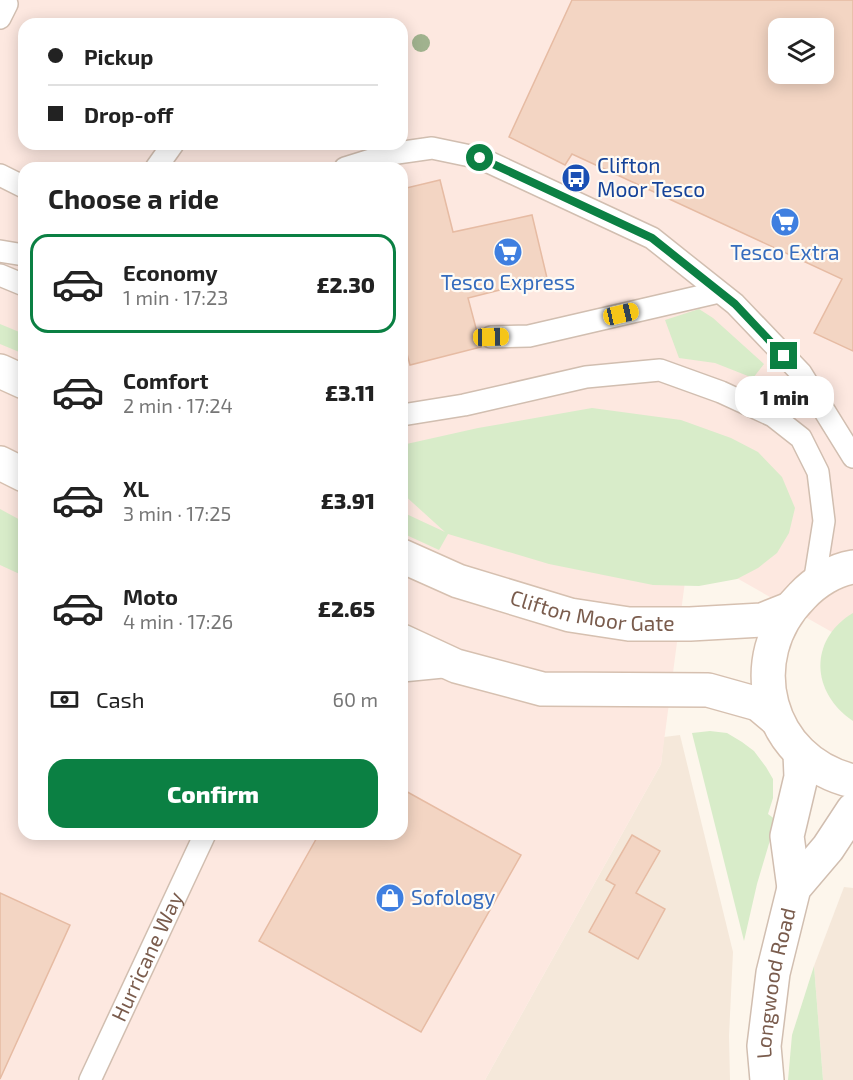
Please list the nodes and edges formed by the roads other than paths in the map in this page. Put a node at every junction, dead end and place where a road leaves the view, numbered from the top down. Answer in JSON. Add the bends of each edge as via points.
{"nodes":[{"id":1,"x":364,"y":162,"type":"edge"},
{"id":2,"x":0,"y":175,"type":"edge"},
{"id":3,"x":18,"y":184,"type":"edge"},
{"id":4,"x":0,"y":250,"type":"edge"},
{"id":5,"x":18,"y":254,"type":"edge"},
{"id":6,"x":0,"y":275,"type":"edge"},
{"id":7,"x":18,"y":282,"type":"edge"},
{"id":8,"x":719,"y":292,"type":"junction"},
{"id":9,"x":491,"y":337,"type":"dead end"},
{"id":10,"x":0,"y":371,"type":"edge"},
{"id":11,"x":18,"y":379,"type":"edge"},
{"id":12,"x":408,"y":414,"type":"edge"},
{"id":13,"x":853,"y":457,"type":"edge"},
{"id":14,"x":0,"y":463,"type":"edge"},
{"id":15,"x":18,"y":472,"type":"edge"},
{"id":16,"x":408,"y":559,"type":"edge"},
{"id":17,"x":853,"y":567,"type":"edge"},
{"id":18,"x":814,"y":584,"type":"junction"},
{"id":19,"x":787,"y":610,"type":"junction"},
{"id":20,"x":408,"y":644,"type":"edge"},
{"id":21,"x":456,"y":666,"type":"junction"},
{"id":22,"x":408,"y":670,"type":"edge"},
{"id":23,"x":777,"y":720,"type":"junction"},
{"id":24,"x":800,"y":753,"type":"junction"},
{"id":25,"x":853,"y":781,"type":"edge"},
{"id":26,"x":853,"y":810,"type":"edge"},
{"id":27,"x":202,"y":840,"type":"edge"},
{"id":28,"x":794,"y":888,"type":"junction"},
{"id":29,"x":90,"y":1080,"type":"edge"},
{"id":30,"x":767,"y":1080,"type":"edge"}],
"edges":[{"from":1,"to":8,"type":"lane","via":[[432,148],[480,158],[652,238]]},
{"from":2,"to":3,"type":"lane"},
{"from":4,"to":5,"type":"lane"},
{"from":6,"to":7,"type":"lane"},
{"from":8,"to":9,"type":"lane","via":[[529,336]]},
{"from":8,"to":13,"type":"lane","via":[[801,373]]},
{"from":10,"to":11,"type":"street"},
{"from":12,"to":18,"type":"lane","via":[[586,376],[660,370],[721,392],[773,416],[801,438],[818,472],[824,521]]},
{"from":14,"to":15,"type":"street"},
{"from":16,"to":19,"type":"street","name":"Clifton Moor Gate","via":[[458,581],[570,615],[629,624],[762,620]]},
{"from":17,"to":18,"type":"street"},
{"from":18,"to":19,"type":"street"},
{"from":19,"to":23,"type":"street","via":[[771,645],[767,683]]},
{"from":20,"to":21,"type":"street"},
{"from":21,"to":22,"type":"lane"},
{"from":21,"to":23,"type":"street","via":[[542,689],[708,690],[758,704]]},
{"from":23,"to":24,"type":"street"},
{"from":24,"to":25,"type":"street","via":[[824,770]]},
{"from":24,"to":28,"type":"street","name":"Longwood Road","via":[[801,777],[787,836]]},
{"from":26,"to":28,"type":"street","name":"Longwood Road"},
{"from":27,"to":29,"type":"lane","name":"Hurricane Way"},
{"from":28,"to":30,"type":"street","name":"Longwood Road","via":[[773,973],[764,1046]]}]}
